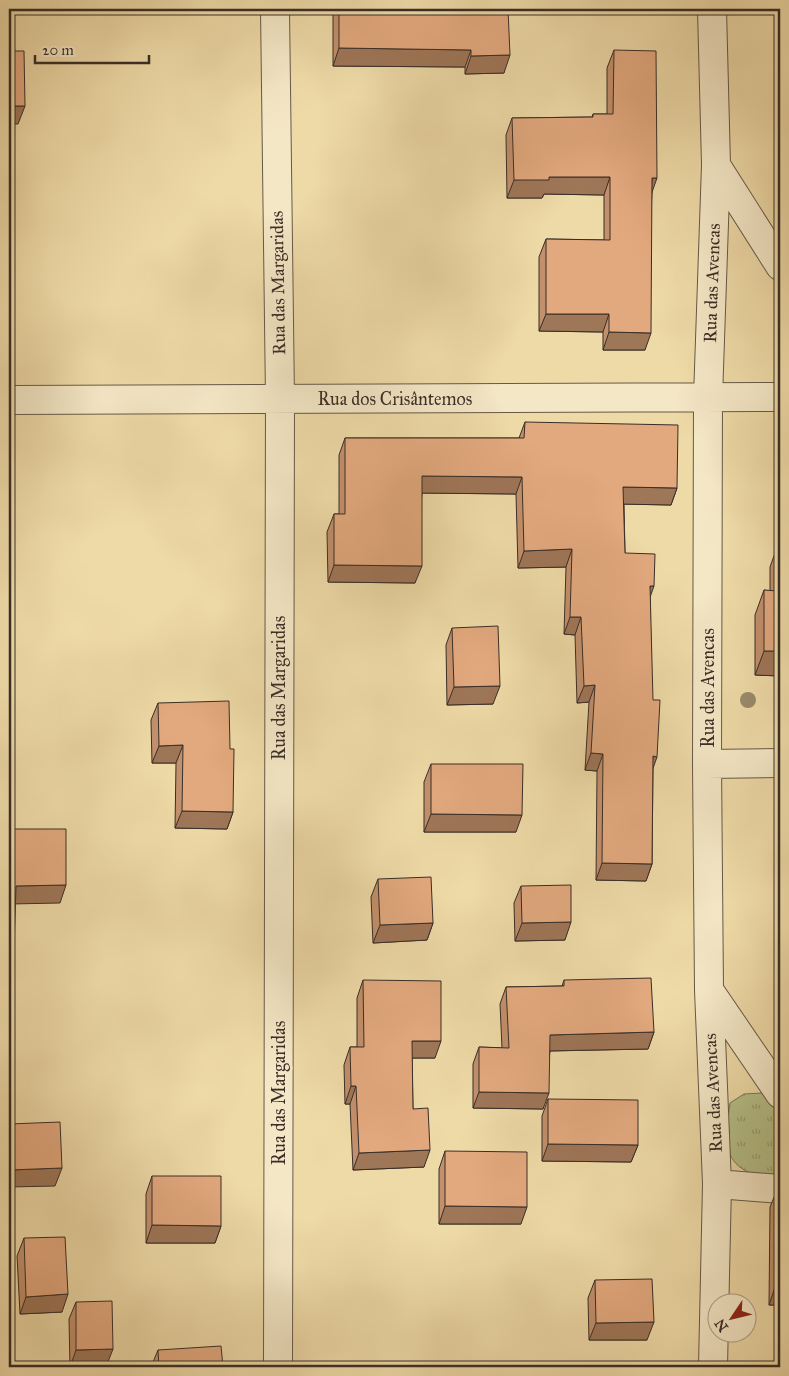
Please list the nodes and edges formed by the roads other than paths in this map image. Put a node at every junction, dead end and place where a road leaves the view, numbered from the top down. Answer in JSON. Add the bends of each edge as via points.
{"nodes":[{"id":1,"x":275,"y":9,"type":"edge"},
{"id":2,"x":712,"y":9,"type":"edge"},
{"id":3,"x":716,"y":165,"type":"junction"},
{"id":4,"x":780,"y":266,"type":"edge"},
{"id":5,"x":780,"y":397,"type":"edge"},
{"id":6,"x":708,"y":398,"type":"junction"},
{"id":7,"x":280,"y":399,"type":"junction"},
{"id":8,"x":9,"y":400,"type":"edge"},
{"id":9,"x":780,"y":763,"type":"edge"},
{"id":10,"x":707,"y":764,"type":"junction"},
{"id":11,"x":709,"y":990,"type":"junction"},
{"id":12,"x":780,"y":1094,"type":"edge"},
{"id":13,"x":718,"y":1184,"type":"junction"},
{"id":14,"x":780,"y":1189,"type":"edge"},
{"id":15,"x":278,"y":1367,"type":"edge"},
{"id":16,"x":713,"y":1367,"type":"edge"}],
"edges":[{"from":1,"to":7,"type":"street","name":"Rua das Margaridas"},
{"from":2,"to":3,"type":"street","name":"Rua das Avencas"},
{"from":3,"to":4,"type":"street"},
{"from":3,"to":6,"type":"street","name":"Rua das Avencas"},
{"from":5,"to":6,"type":"street","name":"Rua dos Crisântemos"},
{"from":6,"to":7,"type":"street","name":"Rua dos Crisântemos"},
{"from":6,"to":10,"type":"street","name":"Rua das Avencas"},
{"from":7,"to":8,"type":"street","name":"Rua dos Crisântemos"},
{"from":7,"to":15,"type":"street","name":"Rua das Margaridas"},
{"from":9,"to":10,"type":"street"},
{"from":10,"to":11,"type":"street","name":"Rua das Avencas"},
{"from":11,"to":12,"type":"street"},
{"from":11,"to":13,"type":"street","name":"Rua das Avencas"},
{"from":13,"to":14,"type":"street"},
{"from":13,"to":16,"type":"street","name":"Rua das Avencas"}]}
